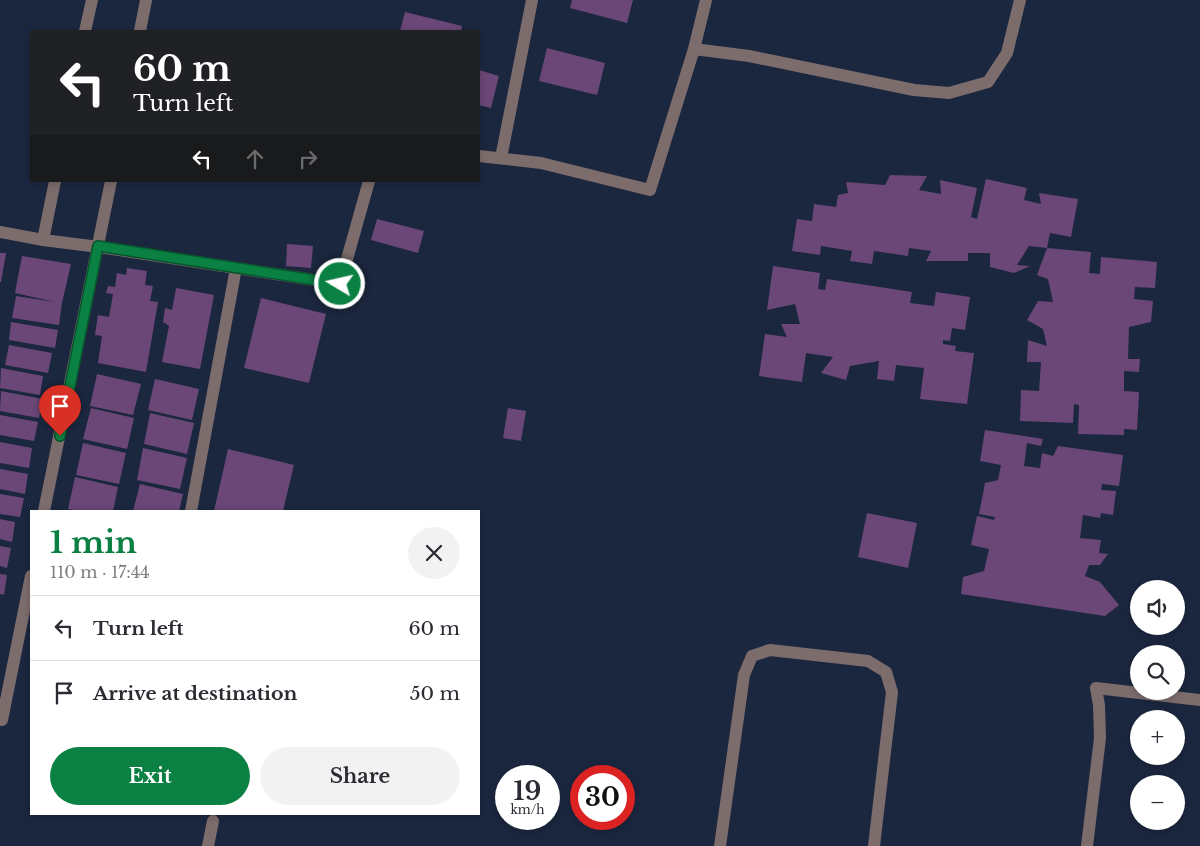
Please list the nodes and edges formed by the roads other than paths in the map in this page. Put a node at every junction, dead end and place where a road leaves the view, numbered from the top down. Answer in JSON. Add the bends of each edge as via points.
{"nodes":[{"id":1,"x":92,"y":0,"type":"edge"},
{"id":2,"x":146,"y":0,"type":"edge"},
{"id":3,"x":532,"y":0,"type":"edge"},
{"id":4,"x":706,"y":0,"type":"edge"},
{"id":5,"x":1020,"y":0,"type":"edge"},
{"id":6,"x":85,"y":30,"type":"edge"},
{"id":7,"x":140,"y":30,"type":"edge"},
{"id":8,"x":694,"y":49,"type":"junction"},
{"id":9,"x":480,"y":156,"type":"edge"},
{"id":10,"x":501,"y":158,"type":"junction"},
{"id":11,"x":55,"y":182,"type":"edge"},
{"id":12,"x":111,"y":182,"type":"edge"},
{"id":13,"x":369,"y":182,"type":"edge"},
{"id":14,"x":0,"y":232,"type":"edge"},
{"id":15,"x":43,"y":240,"type":"junction"},
{"id":16,"x":98,"y":246,"type":"junction"},
{"id":17,"x":236,"y":268,"type":"junction"},
{"id":18,"x":44,"y":510,"type":"edge"},
{"id":19,"x":191,"y":510,"type":"edge"},
{"id":20,"x":30,"y":581,"type":"edge"},
{"id":21,"x":1200,"y":700,"type":"edge"},
{"id":22,"x":2,"y":720,"type":"dead end"},
{"id":23,"x":213,"y":822,"type":"dead end"},
{"id":24,"x":208,"y":846,"type":"edge"},
{"id":25,"x":720,"y":846,"type":"edge"},
{"id":26,"x":874,"y":846,"type":"edge"},
{"id":27,"x":1087,"y":846,"type":"edge"}],
"edges":[{"from":1,"to":6,"type":"street"},
{"from":2,"to":7,"type":"street"},
{"from":3,"to":10,"type":"street"},
{"from":4,"to":8,"type":"street"},
{"from":5,"to":8,"type":"street","via":[[1007,53],[988,82],[949,93],[914,90],[749,56]]},
{"from":8,"to":10,"type":"street","via":[[650,190],[541,163]]},
{"from":9,"to":10,"type":"street"},
{"from":11,"to":15,"type":"street"},
{"from":12,"to":16,"type":"street"},
{"from":13,"to":17,"type":"street","via":[[340,284]]},
{"from":14,"to":15,"type":"street"},
{"from":15,"to":16,"type":"street"},
{"from":16,"to":17,"type":"street"},
{"from":16,"to":18,"type":"street"},
{"from":17,"to":19,"type":"street"},
{"from":20,"to":22,"type":"street"},
{"from":21,"to":27,"type":"street","via":[[1096,688],[1100,738]]},
{"from":23,"to":24,"type":"street"},
{"from":25,"to":26,"type":"street","via":[[744,675],[752,656],[770,650],[868,661],[886,672],[892,692]]}]}
